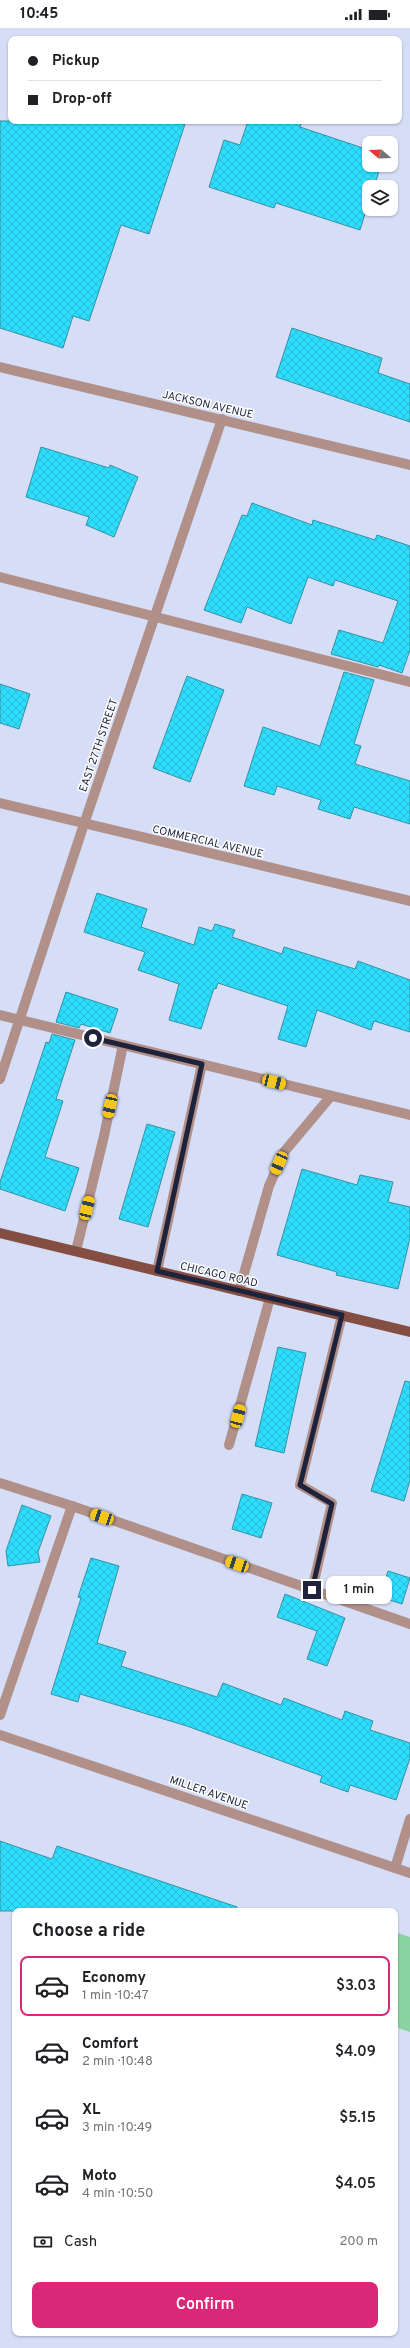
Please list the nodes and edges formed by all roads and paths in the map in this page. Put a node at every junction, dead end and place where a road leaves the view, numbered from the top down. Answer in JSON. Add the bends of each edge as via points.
{"nodes":[{"id":1,"x":0,"y":367,"type":"edge"},
{"id":2,"x":222,"y":419,"type":"junction"},
{"id":3,"x":410,"y":465,"type":"edge"},
{"id":4,"x":0,"y":577,"type":"edge"},
{"id":5,"x":155,"y":616,"type":"junction"},
{"id":6,"x":410,"y":682,"type":"edge"},
{"id":7,"x":0,"y":803,"type":"edge"},
{"id":8,"x":84,"y":824,"type":"junction"},
{"id":9,"x":410,"y":901,"type":"edge"},
{"id":10,"x":0,"y":1015,"type":"edge"},
{"id":11,"x":19,"y":1020,"type":"junction"},
{"id":12,"x":123,"y":1045,"type":"junction"},
{"id":13,"x":202,"y":1064,"type":"junction"},
{"id":14,"x":0,"y":1079,"type":"edge"},
{"id":15,"x":331,"y":1096,"type":"junction"},
{"id":16,"x":410,"y":1115,"type":"edge"},
{"id":17,"x":0,"y":1233,"type":"edge"},
{"id":18,"x":76,"y":1252,"type":"junction"},
{"id":19,"x":157,"y":1271,"type":"junction"},
{"id":20,"x":239,"y":1291,"type":"junction"},
{"id":21,"x":270,"y":1298,"type":"junction"},
{"id":22,"x":342,"y":1315,"type":"junction"},
{"id":23,"x":410,"y":1332,"type":"edge"},
{"id":24,"x":229,"y":1445,"type":"dead end"},
{"id":25,"x":0,"y":1484,"type":"edge"},
{"id":26,"x":72,"y":1506,"type":"junction"},
{"id":27,"x":312,"y":1590,"type":"junction"},
{"id":28,"x":410,"y":1624,"type":"edge"},
{"id":29,"x":0,"y":1715,"type":"edge"},
{"id":30,"x":0,"y":1735,"type":"edge"},
{"id":31,"x":410,"y":1819,"type":"edge"},
{"id":32,"x":395,"y":1868,"type":"junction"},
{"id":33,"x":410,"y":1873,"type":"edge"}],
"edges":[{"from":1,"to":2,"type":"street","name":"JACKSON AVENUE"},
{"from":2,"to":3,"type":"street","name":"JACKSON AVENUE"},
{"from":2,"to":5,"type":"street","name":"EAST 27TH STREET"},
{"from":4,"to":5,"type":"street"},
{"from":5,"to":6,"type":"street"},
{"from":5,"to":8,"type":"street","name":"EAST 27TH STREET"},
{"from":7,"to":8,"type":"street","name":"COMMERCIAL AVENUE"},
{"from":8,"to":9,"type":"street","name":"COMMERCIAL AVENUE"},
{"from":8,"to":11,"type":"street","name":"EAST 27TH STREET"},
{"from":10,"to":11,"type":"street"},
{"from":11,"to":12,"type":"street"},
{"from":11,"to":14,"type":"street","name":"EAST 27TH STREET"},
{"from":12,"to":13,"type":"street"},
{"from":12,"to":18,"type":"street"},
{"from":13,"to":15,"type":"street"},
{"from":13,"to":19,"type":"street"},
{"from":15,"to":16,"type":"street"},
{"from":15,"to":20,"type":"street","via":[[284,1152],[269,1186]]},
{"from":17,"to":18,"type":"main road","name":"CHICAGO ROAD"},
{"from":18,"to":19,"type":"main road","name":"CHICAGO ROAD"},
{"from":19,"to":20,"type":"main road","name":"CHICAGO ROAD"},
{"from":20,"to":21,"type":"main road","name":"CHICAGO ROAD"},
{"from":21,"to":22,"type":"main road","name":"CHICAGO ROAD"},
{"from":21,"to":24,"type":"street"},
{"from":22,"to":23,"type":"main road","name":"CHICAGO ROAD"},
{"from":22,"to":27,"type":"street","via":[[300,1485],[332,1504]]},
{"from":25,"to":26,"type":"street"},
{"from":26,"to":27,"type":"street"},
{"from":26,"to":29,"type":"street"},
{"from":27,"to":28,"type":"street"},
{"from":30,"to":32,"type":"street","name":"MILLER AVENUE"},
{"from":31,"to":32,"type":"street"},
{"from":32,"to":33,"type":"street","name":"MILLER AVENUE"}]}
